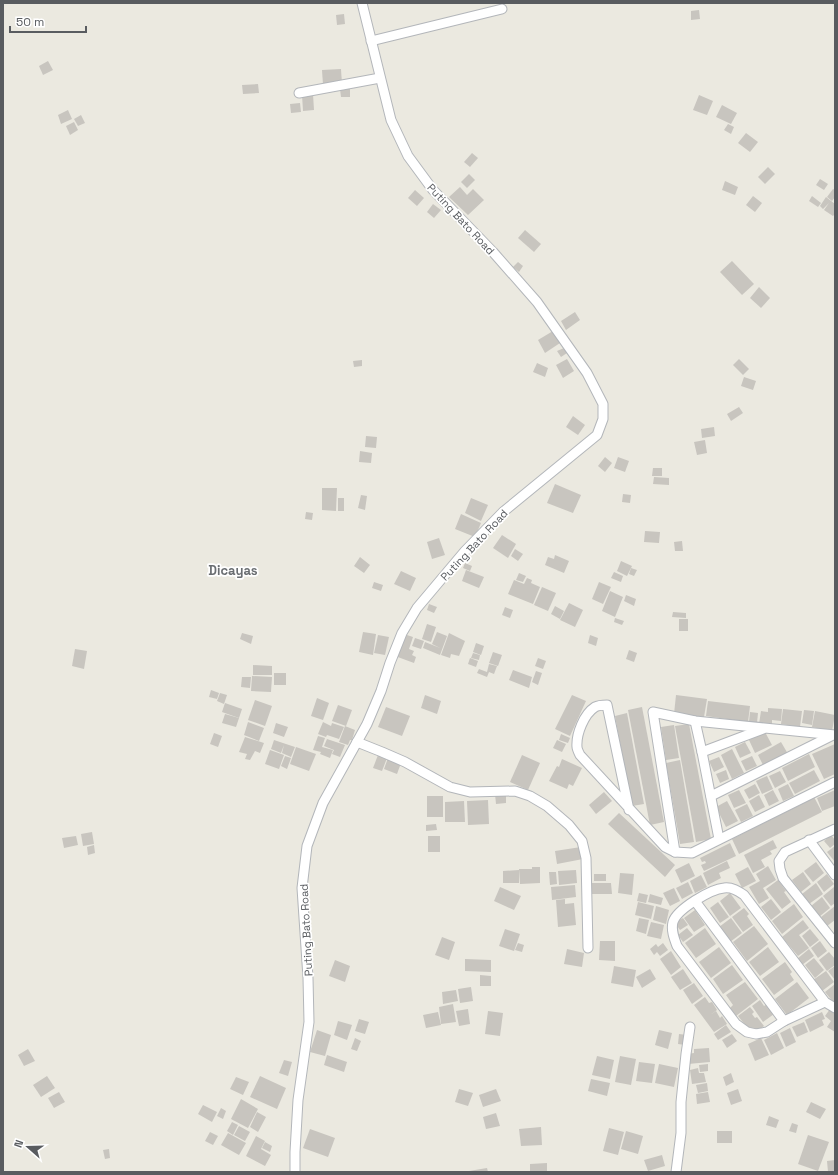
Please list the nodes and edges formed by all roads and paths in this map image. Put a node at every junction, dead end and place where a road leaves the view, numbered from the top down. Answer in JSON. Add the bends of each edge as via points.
{"nodes":[{"id":1,"x":362,"y":3,"type":"edge"},
{"id":2,"x":502,"y":9,"type":"dead end"},
{"id":3,"x":371,"y":41,"type":"junction"},
{"id":4,"x":380,"y":78,"type":"junction"},
{"id":5,"x":299,"y":93,"type":"dead end"},
{"id":6,"x":695,"y":721,"type":"junction"},
{"id":7,"x":764,"y":728,"type":"junction"},
{"id":8,"x":834,"y":735,"type":"edge"},
{"id":9,"x":357,"y":742,"type":"junction"},
{"id":10,"x":702,"y":752,"type":"junction"},
{"id":11,"x":835,"y":782,"type":"edge"},
{"id":12,"x":711,"y":796,"type":"junction"},
{"id":13,"x":629,"y":810,"type":"junction"},
{"id":14,"x":835,"y":829,"type":"edge"},
{"id":15,"x":719,"y":839,"type":"junction"},
{"id":16,"x":809,"y":840,"type":"junction"},
{"id":17,"x":674,"y":852,"type":"junction"},
{"id":18,"x":835,"y":874,"type":"edge"},
{"id":19,"x":695,"y":901,"type":"junction"},
{"id":20,"x":835,"y":943,"type":"edge"},
{"id":21,"x":588,"y":948,"type":"dead end"},
{"id":22,"x":825,"y":1002,"type":"junction"},
{"id":23,"x":835,"y":1008,"type":"edge"},
{"id":24,"x":784,"y":1021,"type":"junction"},
{"id":25,"x":690,"y":1027,"type":"dead end"},
{"id":26,"x":295,"y":1172,"type":"edge"},
{"id":27,"x":676,"y":1172,"type":"edge"}],
"edges":[{"from":1,"to":3,"type":"street","name":"Puting Bato Road"},
{"from":2,"to":3,"type":"street"},
{"from":3,"to":4,"type":"street","name":"Puting Bato Road"},
{"from":4,"to":5,"type":"street"},
{"from":4,"to":9,"type":"street","name":"Puting Bato Road","via":[[391,120],[408,156],[433,190],[538,302],[587,373],[603,404],[603,419],[597,435],[504,512],[417,608],[402,634],[381,691]]},
{"from":6,"to":7,"type":"street"},
{"from":6,"to":10,"type":"street"},
{"from":6,"to":17,"type":"street","via":[[653,712]]},
{"from":7,"to":8,"type":"street"},
{"from":7,"to":10,"type":"street"},
{"from":8,"to":12,"type":"street"},
{"from":9,"to":21,"type":"street","via":[[405,762],[450,787],[470,792],[515,791],[530,796],[547,806],[569,825],[582,841],[586,858]]},
{"from":9,"to":26,"type":"street","name":"Puting Bato Road","via":[[323,803],[307,846],[302,888],[309,1022],[298,1100]]},
{"from":10,"to":12,"type":"street"},
{"from":11,"to":15,"type":"street"},
{"from":12,"to":15,"type":"street"},
{"from":13,"to":13,"type":"street","via":[[580,756],[577,747],[582,724],[595,707],[607,705]]},
{"from":13,"to":17,"type":"street","via":[[665,847]]},
{"from":14,"to":16,"type":"street"},
{"from":15,"to":17,"type":"street","via":[[692,853]]},
{"from":16,"to":18,"type":"street"},
{"from":16,"to":20,"type":"street","via":[[785,852],[779,861],[780,869],[783,878]]},
{"from":19,"to":22,"type":"street","via":[[725,888],[735,889],[744,895]]},
{"from":19,"to":24,"type":"street"},
{"from":19,"to":24,"type":"street","via":[[676,915],[672,934],[677,946],[736,1024],[747,1032],[766,1032]]},
{"from":22,"to":23,"type":"street"},
{"from":22,"to":24,"type":"street"},
{"from":25,"to":27,"type":"street"}]}
